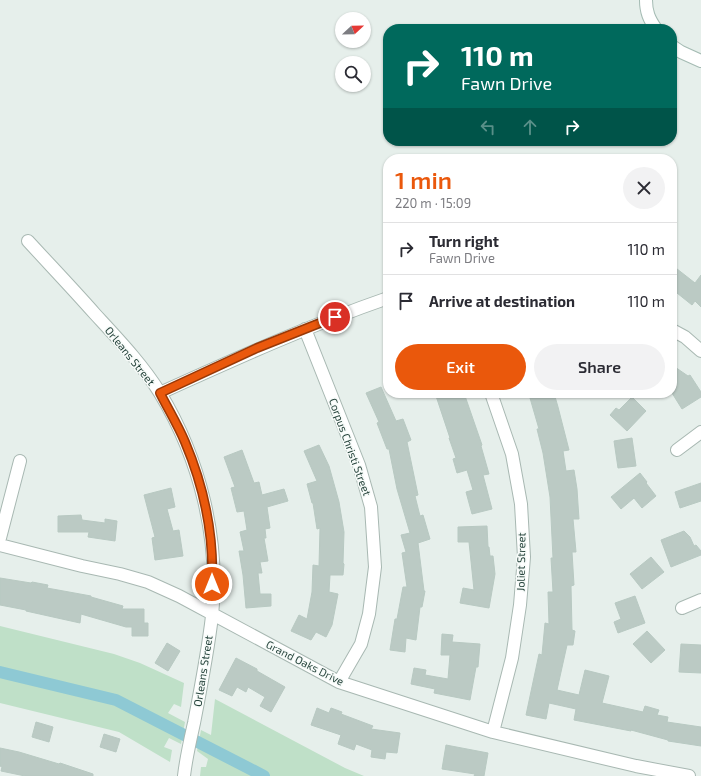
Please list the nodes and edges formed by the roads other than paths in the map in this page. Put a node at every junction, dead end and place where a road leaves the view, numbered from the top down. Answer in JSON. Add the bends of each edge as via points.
{"nodes":[{"id":1,"x":646,"y":0,"type":"edge"},
{"id":2,"x":652,"y":24,"type":"edge"},
{"id":3,"x":677,"y":49,"type":"edge"},
{"id":4,"x":701,"y":61,"type":"edge"},
{"id":5,"x":28,"y":241,"type":"dead end"},
{"id":6,"x":383,"y":300,"type":"edge"},
{"id":7,"x":305,"y":329,"type":"junction"},
{"id":8,"x":677,"y":333,"type":"edge"},
{"id":9,"x":701,"y":351,"type":"edge"},
{"id":10,"x":160,"y":393,"type":"junction"},
{"id":11,"x":493,"y":398,"type":"edge"},
{"id":12,"x":701,"y":432,"type":"edge"},
{"id":13,"x":677,"y":450,"type":"dead end"},
{"id":14,"x":20,"y":461,"type":"dead end"},
{"id":15,"x":0,"y":538,"type":"edge"},
{"id":16,"x":0,"y":545,"type":"edge"},
{"id":17,"x":701,"y":600,"type":"edge"},
{"id":18,"x":682,"y":608,"type":"dead end"},
{"id":19,"x":212,"y":614,"type":"junction"},
{"id":20,"x":339,"y":682,"type":"junction"},
{"id":21,"x":493,"y":732,"type":"junction"},
{"id":22,"x":184,"y":776,"type":"edge"},
{"id":23,"x":689,"y":776,"type":"edge"}],
"edges":[{"from":1,"to":2,"type":"street","via":[[646,9]]},
{"from":3,"to":4,"type":"street"},
{"from":5,"to":10,"type":"street","name":"Orleans Street","via":[[126,347]]},
{"from":6,"to":7,"type":"street"},
{"from":7,"to":10,"type":"street","via":[[257,348]]},
{"from":7,"to":20,"type":"street","name":"Corpus Christi Street","via":[[359,465],[371,507],[375,567],[369,614],[361,644]]},
{"from":8,"to":9,"type":"street"},
{"from":10,"to":19,"type":"street","name":"Orleans Street","via":[[185,441],[200,482],[208,520],[213,569]]},
{"from":11,"to":21,"type":"street","name":"Joliet Street","via":[[512,454],[521,504],[524,558],[512,658]]},
{"from":12,"to":13,"type":"street"},
{"from":14,"to":15,"type":"street"},
{"from":16,"to":19,"type":"street","name":"Grand Oaks Drive","via":[[148,582]]},
{"from":17,"to":18,"type":"street"},
{"from":19,"to":20,"type":"street","name":"Grand Oaks Drive"},
{"from":19,"to":22,"type":"street","name":"Orleans Street"},
{"from":20,"to":21,"type":"street","name":"Grand Oaks Drive"},
{"from":21,"to":23,"type":"street","name":"Grand Oaks Drive"}]}
